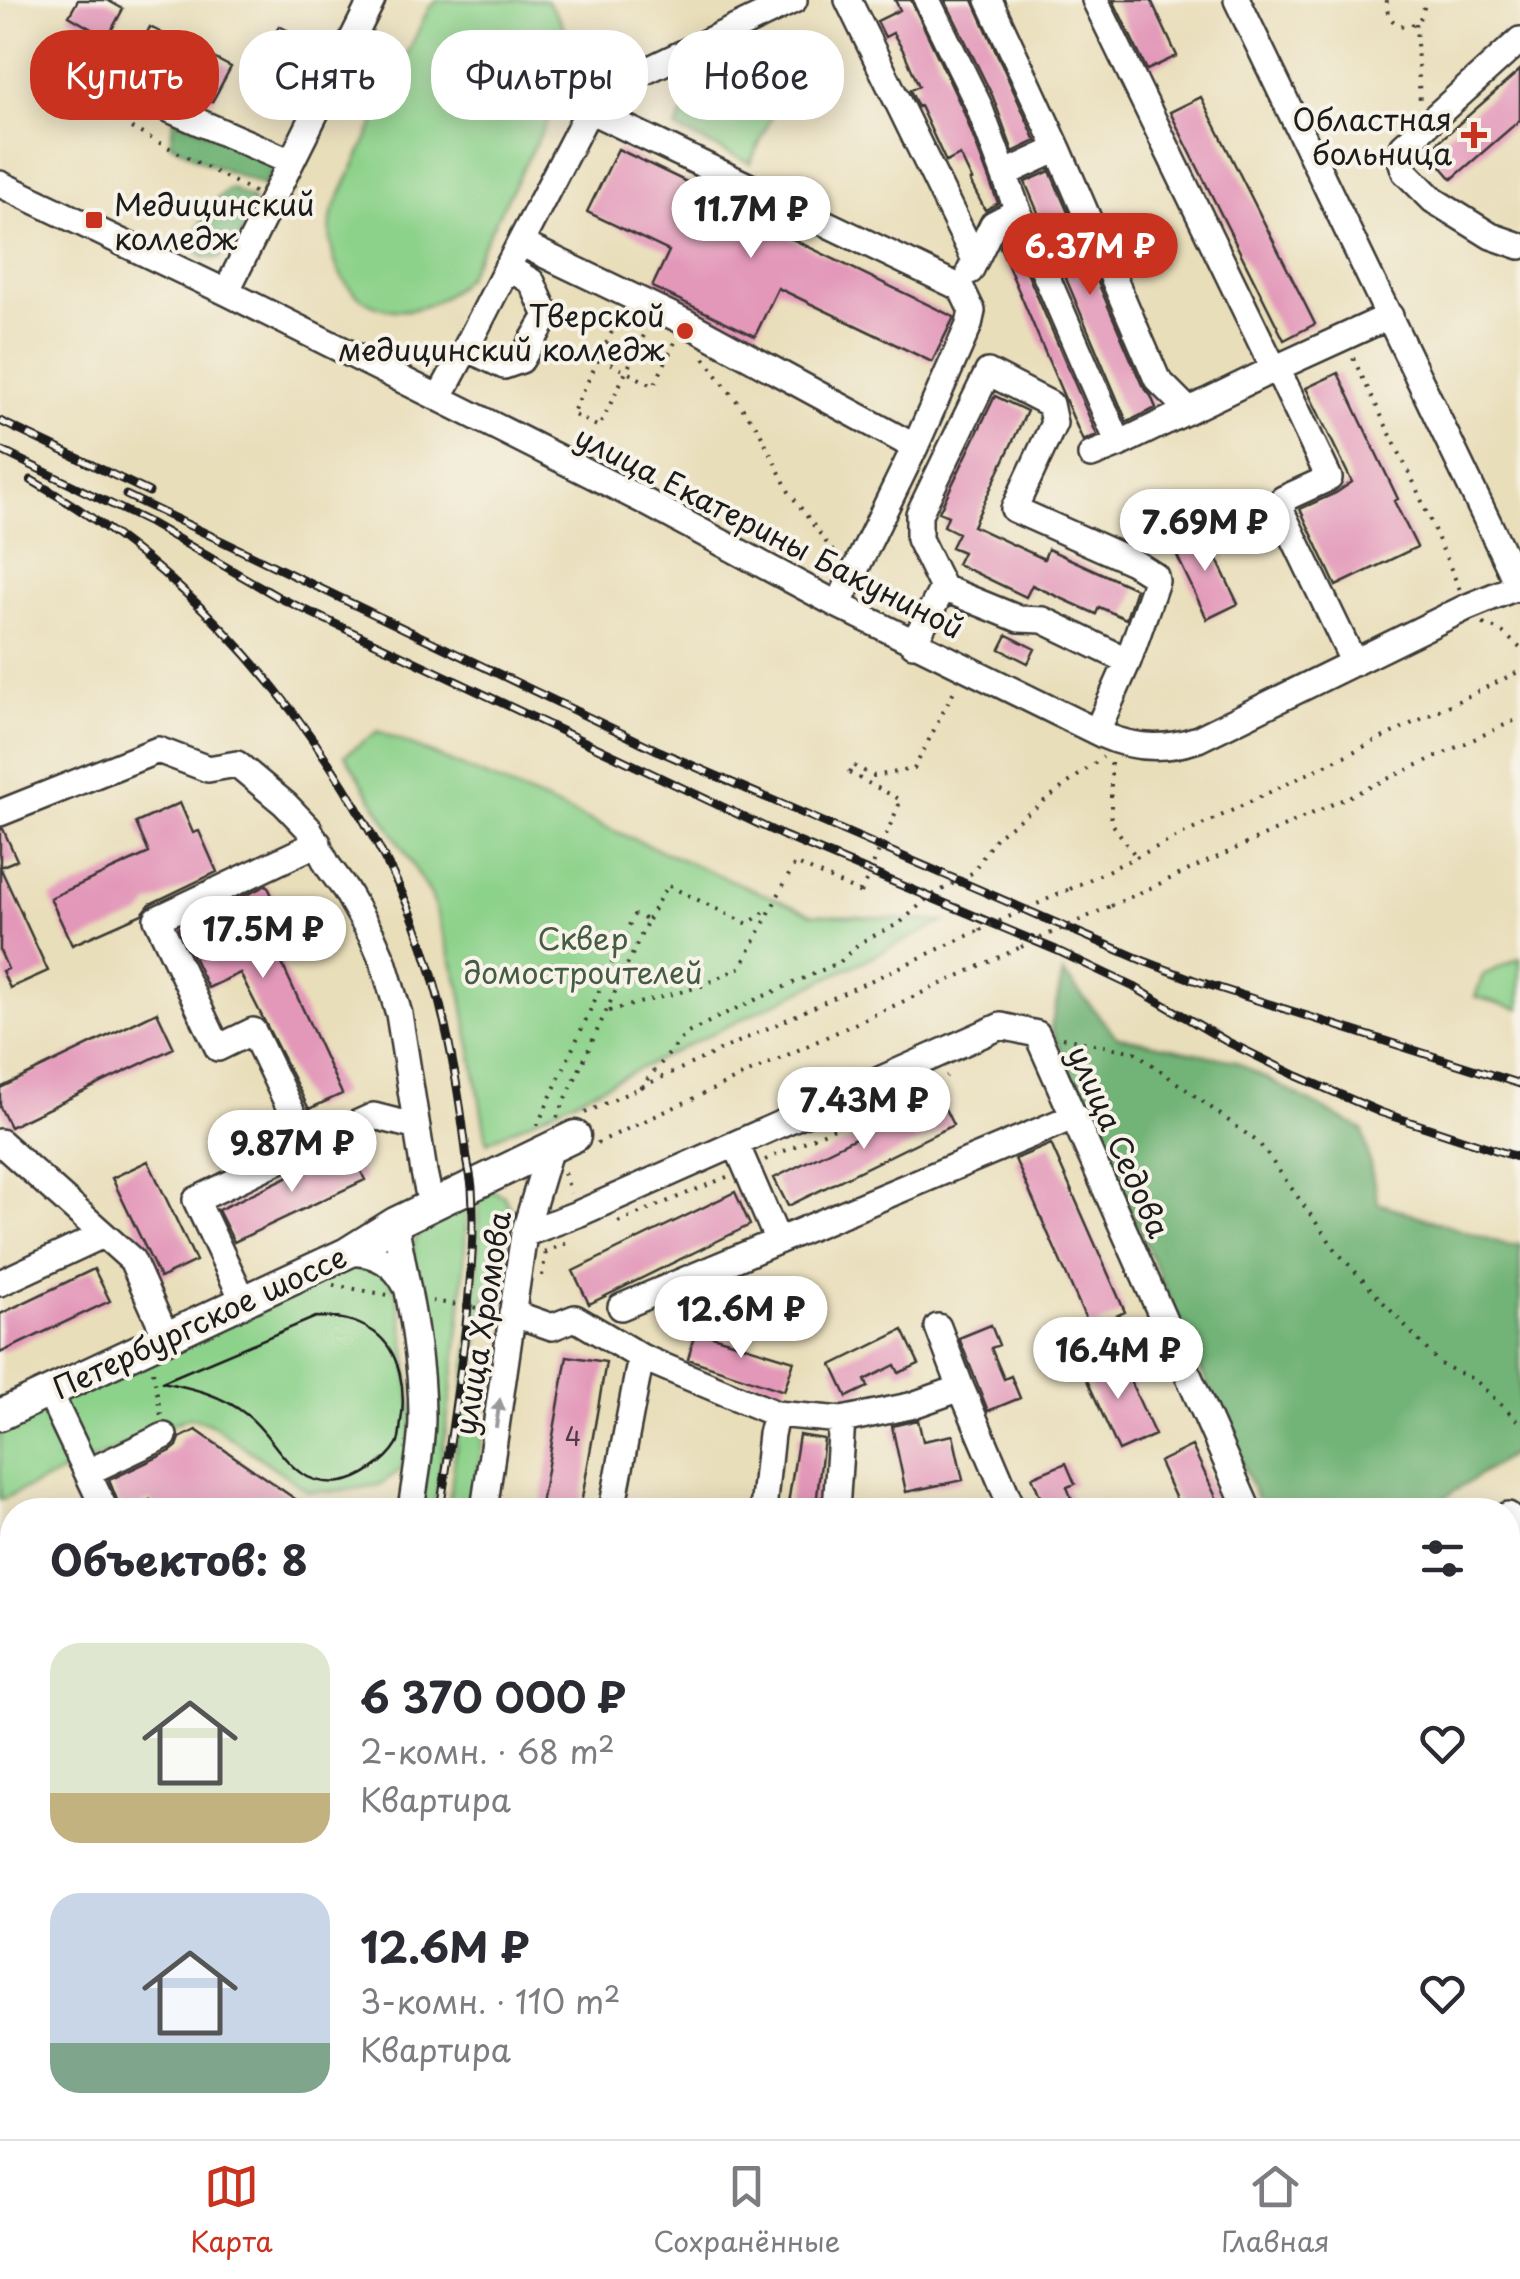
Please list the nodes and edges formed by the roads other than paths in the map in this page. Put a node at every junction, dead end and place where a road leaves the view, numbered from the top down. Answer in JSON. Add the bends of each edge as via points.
{"nodes":[{"id":1,"x":372,"y":0,"type":"edge"},
{"id":2,"x":794,"y":0,"type":"edge"},
{"id":3,"x":848,"y":0,"type":"edge"},
{"id":4,"x":928,"y":0,"type":"edge"},
{"id":5,"x":989,"y":0,"type":"edge"},
{"id":6,"x":1095,"y":0,"type":"edge"},
{"id":7,"x":1238,"y":0,"type":"edge"},
{"id":8,"x":1520,"y":40,"type":"edge"},
{"id":9,"x":648,"y":70,"type":"edge"},
{"id":10,"x":195,"y":120,"type":"edge"},
{"id":11,"x":584,"y":120,"type":"edge"},
{"id":12,"x":612,"y":120,"type":"edge"},
{"id":13,"x":1058,"y":149,"type":"junction"},
{"id":14,"x":291,"y":162,"type":"junction"},
{"id":15,"x":1004,"y":174,"type":"junction"},
{"id":16,"x":0,"y":184,"type":"edge"},
{"id":17,"x":1018,"y":211,"type":"junction"},
{"id":18,"x":520,"y":243,"type":"junction"},
{"id":19,"x":1520,"y":246,"type":"edge"},
{"id":20,"x":975,"y":260,"type":"junction"},
{"id":21,"x":507,"y":267,"type":"junction"},
{"id":22,"x":961,"y":288,"type":"junction"},
{"id":23,"x":226,"y":292,"type":"junction"},
{"id":24,"x":1390,"y":316,"type":"junction"},
{"id":25,"x":466,"y":348,"type":"junction"},
{"id":26,"x":1274,"y":369,"type":"junction"},
{"id":27,"x":439,"y":398,"type":"junction"},
{"id":28,"x":1188,"y":410,"type":"junction"},
{"id":29,"x":1119,"y":444,"type":"junction"},
{"id":30,"x":915,"y":447,"type":"junction"},
{"id":31,"x":1091,"y":455,"type":"dead end"},
{"id":32,"x":1519,"y":587,"type":"edge"},
{"id":33,"x":943,"y":588,"type":"junction"},
{"id":34,"x":838,"y":606,"type":"junction"},
{"id":35,"x":913,"y":644,"type":"junction"},
{"id":36,"x":1128,"y":661,"type":"junction"},
{"id":37,"x":1354,"y":663,"type":"junction"},
{"id":38,"x":1104,"y":741,"type":"junction"},
{"id":39,"x":0,"y":812,"type":"edge"},
{"id":40,"x":318,"y":844,"type":"junction"},
{"id":41,"x":1075,"y":1116,"type":"junction"},
{"id":42,"x":416,"y":1127,"type":"junction"},
{"id":43,"x":564,"y":1138,"type":"joint"},
{"id":44,"x":0,"y":1142,"type":"edge"},
{"id":45,"x":736,"y":1144,"type":"junction"},
{"id":46,"x":308,"y":1146,"type":"junction"},
{"id":47,"x":432,"y":1205,"type":"junction"},
{"id":48,"x":394,"y":1223,"type":"junction"},
{"id":49,"x":103,"y":1235,"type":"junction"},
{"id":50,"x":778,"y":1241,"type":"junction"},
{"id":51,"x":522,"y":1246,"type":"junction"},
{"id":52,"x":347,"y":1254,"type":"junction"},
{"id":53,"x":0,"y":1283,"type":"edge"},
{"id":54,"x":237,"y":1287,"type":"junction"},
{"id":55,"x":408,"y":1291,"type":"junction"},
{"id":56,"x":621,"y":1307,"type":"dead end"},
{"id":57,"x":512,"y":1313,"type":"junction"},
{"id":58,"x":938,"y":1327,"type":"dead end"},
{"id":59,"x":163,"y":1330,"type":"junction"},
{"id":60,"x":641,"y":1357,"type":"junction"},
{"id":61,"x":961,"y":1388,"type":"junction"},
{"id":62,"x":49,"y":1392,"type":"junction"},
{"id":63,"x":0,"y":1398,"type":"edge"},
{"id":64,"x":0,"y":1414,"type":"edge"},
{"id":65,"x":776,"y":1414,"type":"junction"},
{"id":66,"x":842,"y":1420,"type":"junction"},
{"id":67,"x":164,"y":1436,"type":"dead end"},
{"id":68,"x":88,"y":1472,"type":"junction"},
{"id":69,"x":100,"y":1498,"type":"edge"},
{"id":70,"x":413,"y":1498,"type":"edge"},
{"id":71,"x":486,"y":1498,"type":"edge"},
{"id":72,"x":614,"y":1498,"type":"edge"},
{"id":73,"x":764,"y":1498,"type":"edge"},
{"id":74,"x":837,"y":1498,"type":"edge"},
{"id":75,"x":1008,"y":1498,"type":"edge"},
{"id":76,"x":1243,"y":1498,"type":"edge"}],
"edges":[{"from":1,"to":14,"type":"street"},
{"from":2,"to":9,"type":"street"},
{"from":3,"to":20,"type":"street"},
{"from":4,"to":15,"type":"street"},
{"from":5,"to":13,"type":"street"},
{"from":6,"to":26,"type":"street"},
{"from":7,"to":24,"type":"street"},
{"from":8,"to":19,"type":"street","via":[[1403,146],[1401,160],[1433,200]]},
{"from":10,"to":14,"type":"street"},
{"from":11,"to":18,"type":"street"},
{"from":12,"to":22,"type":"street"},
{"from":13,"to":15,"type":"street"},
{"from":13,"to":28,"type":"street","via":[[1158,379]]},
{"from":14,"to":23,"type":"street"},
{"from":15,"to":17,"type":"street"},
{"from":16,"to":23,"type":"street","name":"улица Екатерины Бакуниной"},
{"from":17,"to":20,"type":"street","via":[[993,224]]},
{"from":17,"to":29,"type":"street"},
{"from":18,"to":21,"type":"street"},
{"from":18,"to":30,"type":"street","via":[[685,322]]},
{"from":20,"to":22,"type":"street"},
{"from":21,"to":25,"type":"street"},
{"from":21,"to":25,"type":"street","via":[[532,282],[548,316],[522,360],[504,366]]},
{"from":22,"to":30,"type":"street","via":[[972,311],[969,325]]},
{"from":23,"to":27,"type":"street","name":"улица Екатерины Бакуниной"},
{"from":24,"to":26,"type":"street"},
{"from":24,"to":32,"type":"street"},
{"from":25,"to":27,"type":"street"},
{"from":26,"to":28,"type":"street"},
{"from":26,"to":37,"type":"street","via":[[1329,478],[1283,500],[1282,513]]},
{"from":27,"to":34,"type":"street","name":"улица Екатерины Бакуниной"},
{"from":28,"to":29,"type":"street"},
{"from":29,"to":31,"type":"street"},
{"from":30,"to":34,"type":"street"},
{"from":32,"to":37,"type":"street","name":"улица Екатерины Бакуниной"},
{"from":33,"to":35,"type":"street"},
{"from":33,"to":36,"type":"street","via":[[1019,619],[1043,620]]},
{"from":33,"to":36,"type":"street","via":[[919,539],[919,514],[988,372],[1050,404],[1054,423],[1014,509],[1155,576]]},
{"from":34,"to":35,"type":"street","name":"улица Екатерины Бакуниной"},
{"from":35,"to":38,"type":"street","name":"улица Екатерины Бакуниной"},
{"from":36,"to":38,"type":"street"},
{"from":37,"to":38,"type":"street","name":"улица Екатерины Бакуниной","via":[[1190,742],[1163,747]]},
{"from":39,"to":40,"type":"street","via":[[158,750],[208,769],[236,764],[285,804]]},
{"from":40,"to":42,"type":"street","via":[[384,962],[400,1014]]},
{"from":40,"to":46,"type":"street","via":[[157,919],[218,1048],[253,1031]]},
{"from":41,"to":45,"type":"street","name":"улица Седова","via":[[1037,1034],[1001,1026]]},
{"from":41,"to":50,"type":"street"},
{"from":41,"to":76,"type":"street","name":"улица Седова"},
{"from":42,"to":46,"type":"street","via":[[374,1116]]},
{"from":42,"to":47,"type":"street"},
{"from":43,"to":47,"type":"main road","name":"Петербургское шоссе"},
{"from":43,"to":51,"type":"street","name":"улица Хромова"},
{"from":44,"to":49,"type":"street"},
{"from":45,"to":50,"type":"street"},
{"from":45,"to":51,"type":"street","name":"улица Седова"},
{"from":46,"to":54,"type":"street","via":[[196,1200]]},
{"from":47,"to":48,"type":"main road","name":"Петербургское шоссе"},
{"from":48,"to":52,"type":"main road","name":"Петербургское шоссе"},
{"from":48,"to":54,"type":"main road","name":"Петербургское шоссе","via":[[338,1239]]},
{"from":48,"to":55,"type":"street","name":"улица Хромова"},
{"from":49,"to":53,"type":"street"},
{"from":49,"to":59,"type":"street","via":[[132,1260]]},
{"from":50,"to":56,"type":"street"},
{"from":51,"to":57,"type":"street","name":"улица Хромова"},
{"from":52,"to":55,"type":"street","via":[[385,1261]]},
{"from":52,"to":59,"type":"main road","name":"Петербургское шоссе"},
{"from":54,"to":59,"type":"main road","name":"Петербургское шоссе"},
{"from":55,"to":70,"type":"street","name":"улица Хромова","via":[[422,1405]]},
{"from":57,"to":60,"type":"street","via":[[552,1326],[575,1318]]},
{"from":71,"to":57,"type":"street","name":"улица Хромова","one_way":true},
{"from":58,"to":61,"type":"street"},
{"from":59,"to":62,"type":"main road","name":"Петербургское шоссе"},
{"from":59,"to":63,"type":"main road","name":"Петербургское шоссе"},
{"from":60,"to":65,"type":"street"},
{"from":60,"to":72,"type":"street"},
{"from":61,"to":66,"type":"street"},
{"from":61,"to":75,"type":"street"},
{"from":62,"to":64,"type":"main road","name":"Петербургское шоссе"},
{"from":62,"to":68,"type":"street"},
{"from":65,"to":66,"type":"street"},
{"from":65,"to":73,"type":"street"},
{"from":66,"to":74,"type":"street"},
{"from":67,"to":68,"type":"street"},
{"from":68,"to":69,"type":"street"}]}
